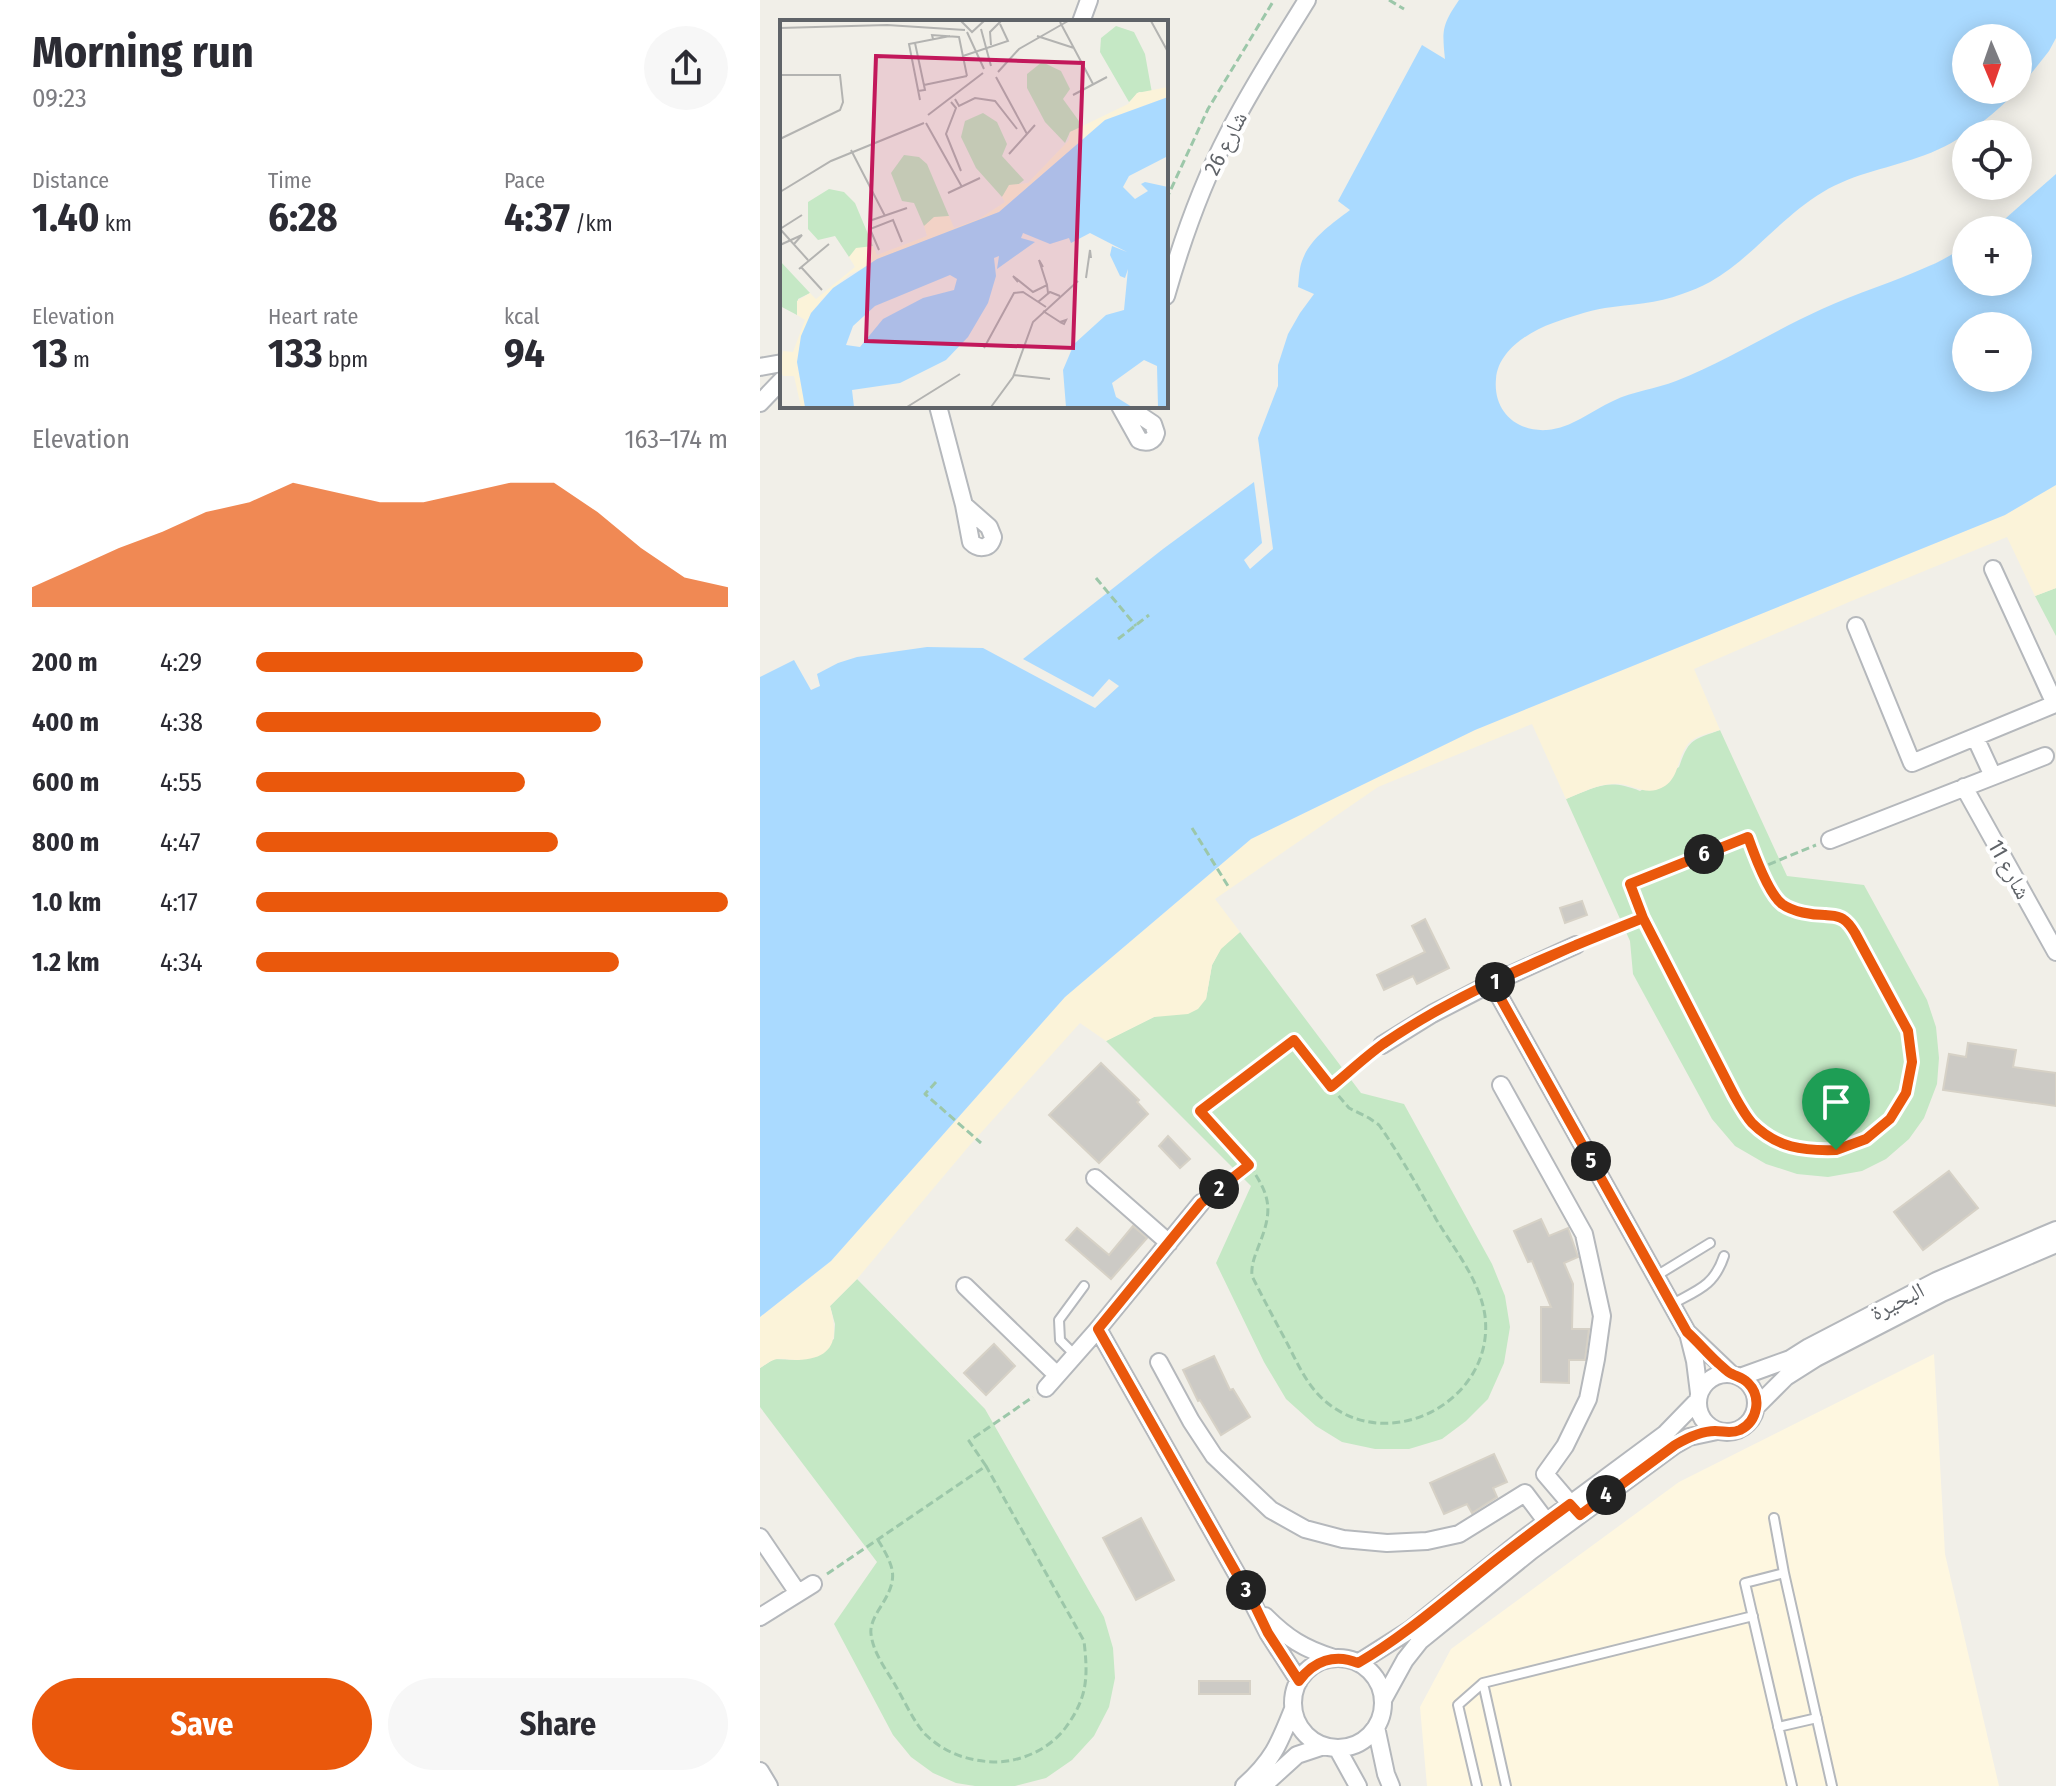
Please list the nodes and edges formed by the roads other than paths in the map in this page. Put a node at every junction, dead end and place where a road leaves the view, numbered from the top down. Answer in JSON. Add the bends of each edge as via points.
{"nodes":[{"id":1,"x":1089,"y":0,"type":"edge"},
{"id":2,"x":1307,"y":0,"type":"edge"},
{"id":3,"x":1082,"y":20,"type":"edge"},
{"id":4,"x":1168,"y":290,"type":"edge"},
{"id":5,"x":780,"y":363,"type":"edge"},
{"id":6,"x":760,"y":367,"type":"edge"},
{"id":7,"x":780,"y":382,"type":"edge"},
{"id":8,"x":760,"y":403,"type":"edge"},
{"id":9,"x":939,"y":408,"type":"edge"},
{"id":10,"x":964,"y":505,"type":"dead end"},
{"id":11,"x":1993,"y":569,"type":"dead end"},
{"id":12,"x":1856,"y":626,"type":"dead end"},
{"id":13,"x":1975,"y":737,"type":"junction"},
{"id":14,"x":2045,"y":756,"type":"dead end"},
{"id":15,"x":1993,"y":776,"type":"junction"},
{"id":16,"x":1964,"y":787,"type":"junction"},
{"id":17,"x":1830,"y":840,"type":"road end"},
{"id":18,"x":1576,"y":945,"type":"road end"},
{"id":19,"x":2056,"y":952,"type":"edge"},
{"id":20,"x":1492,"y":983,"type":"junction"},
{"id":21,"x":1382,"y":1045,"type":"road end"},
{"id":22,"x":1501,"y":1085,"type":"dead end"},
{"id":23,"x":1095,"y":1178,"type":"dead end"},
{"id":24,"x":1201,"y":1203,"type":"road end"},
{"id":25,"x":2056,"y":1230,"type":"edge"},
{"id":26,"x":1169,"y":1243,"type":"junction"},
{"id":27,"x":1710,"y":1243,"type":"dead end"},
{"id":28,"x":2056,"y":1244,"type":"edge"},
{"id":29,"x":1724,"y":1256,"type":"dead end"},
{"id":30,"x":1655,"y":1276,"type":"junction"},
{"id":31,"x":965,"y":1286,"type":"dead end"},
{"id":32,"x":1084,"y":1286,"type":"dead end"},
{"id":33,"x":1672,"y":1304,"type":"junction"},
{"id":34,"x":1098,"y":1329,"type":"junction"},
{"id":35,"x":1687,"y":1332,"type":"junction"},
{"id":36,"x":1075,"y":1355,"type":"junction"},
{"id":37,"x":1159,"y":1362,"type":"dead end"},
{"id":38,"x":1736,"y":1376,"type":"junction"},
{"id":39,"x":1698,"y":1396,"type":"junction"},
{"id":40,"x":1756,"y":1407,"type":"junction"},
{"id":41,"x":1717,"y":1431,"type":"junction"},
{"id":42,"x":1545,"y":1474,"type":"junction"},
{"id":43,"x":1525,"y":1493,"type":"junction"},
{"id":44,"x":1575,"y":1509,"type":"junction"},
{"id":45,"x":1774,"y":1518,"type":"dead end"},
{"id":46,"x":1551,"y":1527,"type":"junction"},
{"id":47,"x":760,"y":1537,"type":"edge"},
{"id":48,"x":1784,"y":1573,"type":"junction"},
{"id":49,"x":813,"y":1584,"type":"road end"},
{"id":50,"x":798,"y":1593,"type":"junction"},
{"id":51,"x":1255,"y":1606,"type":"junction"},
{"id":52,"x":1753,"y":1616,"type":"junction"},
{"id":53,"x":760,"y":1617,"type":"edge"},
{"id":54,"x":1334,"y":1658,"type":"junction"},
{"id":55,"x":1358,"y":1663,"type":"junction"},
{"id":56,"x":1299,"y":1681,"type":"junction"},
{"id":57,"x":1483,"y":1683,"type":"junction"},
{"id":58,"x":1383,"y":1700,"type":"junction"},
{"id":59,"x":1293,"y":1709,"type":"junction"},
{"id":60,"x":1817,"y":1718,"type":"junction"},
{"id":61,"x":1376,"y":1727,"type":"junction"},
{"id":62,"x":1778,"y":1727,"type":"junction"},
{"id":63,"x":1331,"y":1747,"type":"junction"},
{"id":64,"x":760,"y":1771,"type":"edge"},
{"id":65,"x":1388,"y":1780,"type":"edge"},
{"id":66,"x":769,"y":1786,"type":"edge"},
{"id":67,"x":1244,"y":1786,"type":"edge"},
{"id":68,"x":1263,"y":1786,"type":"edge"},
{"id":69,"x":1358,"y":1786,"type":"edge"},
{"id":70,"x":1477,"y":1786,"type":"edge"},
{"id":71,"x":1506,"y":1786,"type":"edge"},
{"id":72,"x":1792,"y":1786,"type":"edge"},
{"id":73,"x":1832,"y":1786,"type":"edge"}],
"edges":[{"from":1,"to":3,"type":"street"},
{"from":2,"to":4,"type":"street","name":"شارع 26","via":[[1219,152]]},
{"from":5,"to":6,"type":"street"},
{"from":7,"to":8,"type":"street"},
{"from":9,"to":10,"type":"street"},
{"from":11,"to":13,"type":"street","via":[[2055,704]]},
{"from":12,"to":13,"type":"street","via":[[1912,763]]},
{"from":13,"to":15,"type":"street"},
{"from":14,"to":15,"type":"street"},
{"from":15,"to":16,"type":"street"},
{"from":16,"to":17,"type":"street"},
{"from":16,"to":19,"type":"street","name":"شارع 11"},
{"from":18,"to":20,"type":"street"},
{"from":20,"to":21,"type":"street"},
{"from":20,"to":30,"type":"street"},
{"from":22,"to":42,"type":"street","via":[[1584,1234],[1602,1316],[1588,1399]]},
{"from":23,"to":26,"type":"street"},
{"from":24,"to":26,"type":"street"},
{"from":25,"to":38,"type":"street","name":"البحيرة","via":[[1936,1281],[1790,1359]]},
{"from":26,"to":34,"type":"street"},
{"from":27,"to":30,"type":"lane"},
{"from":28,"to":40,"type":"street","name":"البحيرة","via":[[1942,1293],[1816,1358],[1786,1377]]},
{"from":29,"to":33,"type":"lane","via":[[1711,1281]]},
{"from":30,"to":33,"type":"street"},
{"from":31,"to":36,"type":"street","via":[[1052,1382]]},
{"from":32,"to":36,"type":"lane","via":[[1059,1320],[1060,1340]]},
{"from":33,"to":35,"type":"street"},
{"from":34,"to":36,"type":"street"},
{"from":34,"to":51,"type":"street"},
{"from":35,"to":38,"type":"street"},
{"from":35,"to":39,"type":"street"},
{"from":37,"to":43,"type":"street","via":[[1214,1456],[1271,1510],[1305,1529],[1343,1539],[1427,1541],[1459,1534]]},
{"from":38,"to":39,"type":"street","via":[[1714,1377]]},
{"from":38,"to":40,"type":"street","via":[[1753,1389]]},
{"from":39,"to":41,"type":"street","via":[[1702,1419]]},
{"from":39,"to":44,"type":"street","via":[[1665,1434]]},
{"from":40,"to":41,"type":"street","via":[[1740,1430]]},
{"from":41,"to":44,"type":"street","via":[[1689,1437]]},
{"from":42,"to":43,"type":"street"},
{"from":42,"to":44,"type":"street"},
{"from":43,"to":46,"type":"street"},
{"from":44,"to":46,"type":"street"},
{"from":45,"to":48,"type":"lane"},
{"from":46,"to":55,"type":"street"},
{"from":46,"to":58,"type":"street","via":[[1420,1641]]},
{"from":47,"to":50,"type":"street"},
{"from":48,"to":52,"type":"lane","via":[[1745,1583]]},
{"from":48,"to":60,"type":"lane"},
{"from":49,"to":50,"type":"street"},
{"from":50,"to":53,"type":"street"},
{"from":51,"to":54,"type":"street","via":[[1297,1644]]},
{"from":51,"to":56,"type":"street"},
{"from":52,"to":57,"type":"lane"},
{"from":52,"to":62,"type":"lane"},
{"from":54,"to":55,"type":"street"},
{"from":54,"to":56,"type":"street","via":[[1314,1665]]},
{"from":55,"to":58,"type":"street","via":[[1377,1681]]},
{"from":56,"to":59,"type":"street"},
{"from":57,"to":70,"type":"lane","via":[[1458,1705]]},
{"from":57,"to":71,"type":"lane"},
{"from":58,"to":61,"type":"street"},
{"from":59,"to":63,"type":"street","via":[[1303,1732]]},
{"from":59,"to":67,"type":"street","via":[[1275,1753]]},
{"from":60,"to":62,"type":"lane"},
{"from":60,"to":73,"type":"lane"},
{"from":61,"to":63,"type":"street","via":[[1360,1743]]},
{"from":61,"to":65,"type":"street"},
{"from":62,"to":72,"type":"lane"},
{"from":63,"to":68,"type":"street","via":[[1297,1755]]},
{"from":63,"to":69,"type":"street"},
{"from":64,"to":66,"type":"street"},
{"from":65,"to":69,"type":"street"}]}
